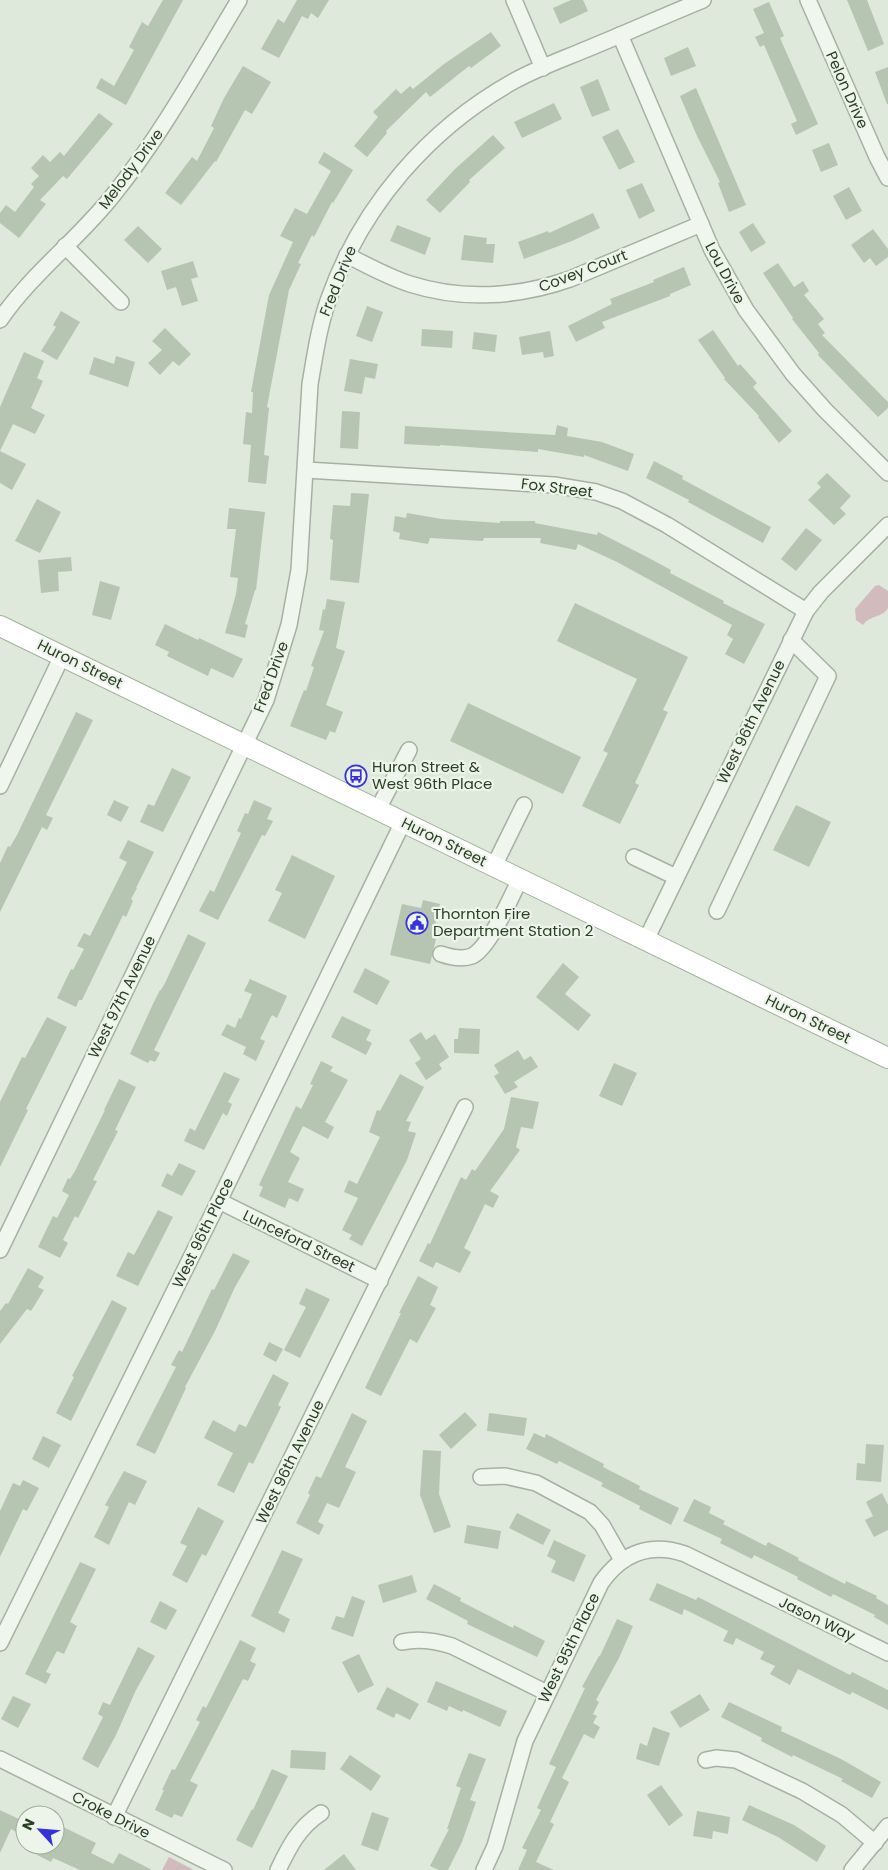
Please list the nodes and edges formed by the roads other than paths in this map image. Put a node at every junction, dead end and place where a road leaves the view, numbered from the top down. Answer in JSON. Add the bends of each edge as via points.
{"nodes":[{"id":1,"x":238,"y":0,"type":"edge"},
{"id":2,"x":514,"y":0,"type":"edge"},
{"id":3,"x":703,"y":0,"type":"edge"},
{"id":4,"x":808,"y":0,"type":"edge"},
{"id":5,"x":620,"y":35,"type":"junction"},
{"id":6,"x":543,"y":68,"type":"junction"},
{"id":7,"x":888,"y":178,"type":"edge"},
{"id":8,"x":701,"y":224,"type":"junction"},
{"id":9,"x":65,"y":246,"type":"junction"},
{"id":10,"x":347,"y":255,"type":"junction"},
{"id":11,"x":121,"y":302,"type":"dead end"},
{"id":12,"x":0,"y":320,"type":"edge"},
{"id":13,"x":306,"y":470,"type":"junction"},
{"id":14,"x":888,"y":473,"type":"edge"},
{"id":15,"x":888,"y":525,"type":"edge"},
{"id":16,"x":806,"y":612,"type":"junction"},
{"id":17,"x":0,"y":626,"type":"edge"},
{"id":18,"x":791,"y":640,"type":"junction"},
{"id":19,"x":62,"y":656,"type":"junction"},
{"id":20,"x":244,"y":744,"type":"junction"},
{"id":21,"x":409,"y":750,"type":"dead end"},
{"id":22,"x":0,"y":786,"type":"edge"},
{"id":23,"x":524,"y":805,"type":"dead end"},
{"id":24,"x":378,"y":809,"type":"junction"},
{"id":25,"x":403,"y":822,"type":"junction"},
{"id":26,"x":634,"y":857,"type":"dead end"},
{"id":27,"x":494,"y":866,"type":"junction"},
{"id":28,"x":676,"y":877,"type":"junction"},
{"id":29,"x":520,"y":879,"type":"junction"},
{"id":30,"x":717,"y":911,"type":"dead end"},
{"id":31,"x":646,"y":940,"type":"junction"},
{"id":32,"x":441,"y":954,"type":"dead end"},
{"id":33,"x":888,"y":1058,"type":"edge"},
{"id":34,"x":465,"y":1107,"type":"dead end"},
{"id":35,"x":219,"y":1201,"type":"junction"},
{"id":36,"x":0,"y":1250,"type":"edge"},
{"id":37,"x":380,"y":1281,"type":"junction"},
{"id":38,"x":481,"y":1477,"type":"dead end"},
{"id":39,"x":622,"y":1560,"type":"junction"},
{"id":40,"x":747,"y":1584,"type":"joint"},
{"id":41,"x":402,"y":1642,"type":"dead end"},
{"id":42,"x":0,"y":1643,"type":"edge"},
{"id":43,"x":888,"y":1653,"type":"edge"},
{"id":44,"x":547,"y":1694,"type":"junction"},
{"id":45,"x":0,"y":1759,"type":"edge"},
{"id":46,"x":706,"y":1760,"type":"dead end"},
{"id":47,"x":321,"y":1813,"type":"dead end"},
{"id":48,"x":114,"y":1817,"type":"junction"},
{"id":49,"x":888,"y":1826,"type":"edge"},
{"id":50,"x":875,"y":1843,"type":"junction"},
{"id":51,"x":224,"y":1870,"type":"edge"},
{"id":52,"x":278,"y":1870,"type":"edge"},
{"id":53,"x":484,"y":1870,"type":"edge"},
{"id":54,"x":852,"y":1870,"type":"edge"}],
"edges":[{"from":1,"to":9,"type":"street","name":"Melody Drive","via":[[141,160],[86,227]]},
{"from":2,"to":6,"type":"street"},
{"from":3,"to":5,"type":"street","name":"Fred Drive"},
{"from":4,"to":7,"type":"street","name":"Pelon Drive"},
{"from":5,"to":6,"type":"street","name":"Fred Drive"},
{"from":5,"to":8,"type":"street","name":"Lou Drive"},
{"from":6,"to":10,"type":"street","name":"Fred Drive","via":[[498,90],[431,141],[385,193]]},
{"from":8,"to":10,"type":"street","name":"Covey Court","via":[[570,279],[515,294],[466,294],[420,287]]},
{"from":8,"to":14,"type":"street","name":"Lou Drive","via":[[746,310],[793,374]]},
{"from":9,"to":11,"type":"street"},
{"from":9,"to":12,"type":"street","name":"Melody Drive"},
{"from":10,"to":13,"type":"street","name":"Fred Drive","via":[[329,298],[314,356]]},
{"from":13,"to":16,"type":"street","name":"Fox Street","via":[[554,485],[596,492],[667,525]]},
{"from":13,"to":20,"type":"street","name":"Fred Drive","via":[[299,570],[289,625],[266,700]]},
{"from":15,"to":16,"type":"street","name":"West 96th Avenue","via":[[821,592]]},
{"from":16,"to":18,"type":"street","name":"West 96th Avenue"},
{"from":17,"to":19,"type":"main road","name":"Huron Street"},
{"from":18,"to":28,"type":"street","name":"West 96th Avenue"},
{"from":18,"to":30,"type":"street","via":[[828,676]]},
{"from":19,"to":20,"type":"main road","name":"Huron Street"},
{"from":19,"to":22,"type":"street"},
{"from":20,"to":24,"type":"main road","name":"Huron Street"},
{"from":20,"to":36,"type":"street","name":"West 97th Avenue"},
{"from":21,"to":24,"type":"street"},
{"from":23,"to":27,"type":"street"},
{"from":24,"to":25,"type":"main road","name":"Huron Street"},
{"from":25,"to":27,"type":"main road","name":"Huron Street"},
{"from":25,"to":35,"type":"street","name":"West 96th Place"},
{"from":26,"to":28,"type":"street"},
{"from":27,"to":29,"type":"main road","name":"Huron Street"},
{"from":28,"to":31,"type":"street","name":"West 96th Avenue"},
{"from":29,"to":31,"type":"main road","name":"Huron Street"},
{"from":29,"to":32,"type":"street","via":[[487,942],[472,956],[456,958]]},
{"from":31,"to":33,"type":"main road","name":"Huron Street"},
{"from":34,"to":37,"type":"street","name":"West 96th Avenue"},
{"from":35,"to":37,"type":"street","name":"Lunceford Street"},
{"from":35,"to":42,"type":"street","name":"West 96th Place"},
{"from":37,"to":48,"type":"street","name":"West 96th Avenue"},
{"from":38,"to":39,"type":"street","via":[[505,1476],[536,1483],[590,1512],[602,1525]]},
{"from":39,"to":40,"type":"street","name":"West 95th Place","via":[[648,1550],[673,1550]]},
{"from":39,"to":44,"type":"street","name":"West 95th Place","via":[[601,1583]]},
{"from":40,"to":43,"type":"street","name":"Jason Way"},
{"from":41,"to":44,"type":"street","via":[[437,1642],[452,1646]]},
{"from":44,"to":53,"type":"street","name":"West 95th Place","via":[[525,1741],[495,1846]]},
{"from":45,"to":48,"type":"street","name":"Croke Drive"},
{"from":46,"to":50,"type":"street","via":[[736,1760],[802,1790],[842,1815]]},
{"from":47,"to":52,"type":"street","via":[[299,1832]]},
{"from":48,"to":51,"type":"street","name":"Croke Drive"},
{"from":49,"to":50,"type":"street"},
{"from":50,"to":54,"type":"street"}]}
